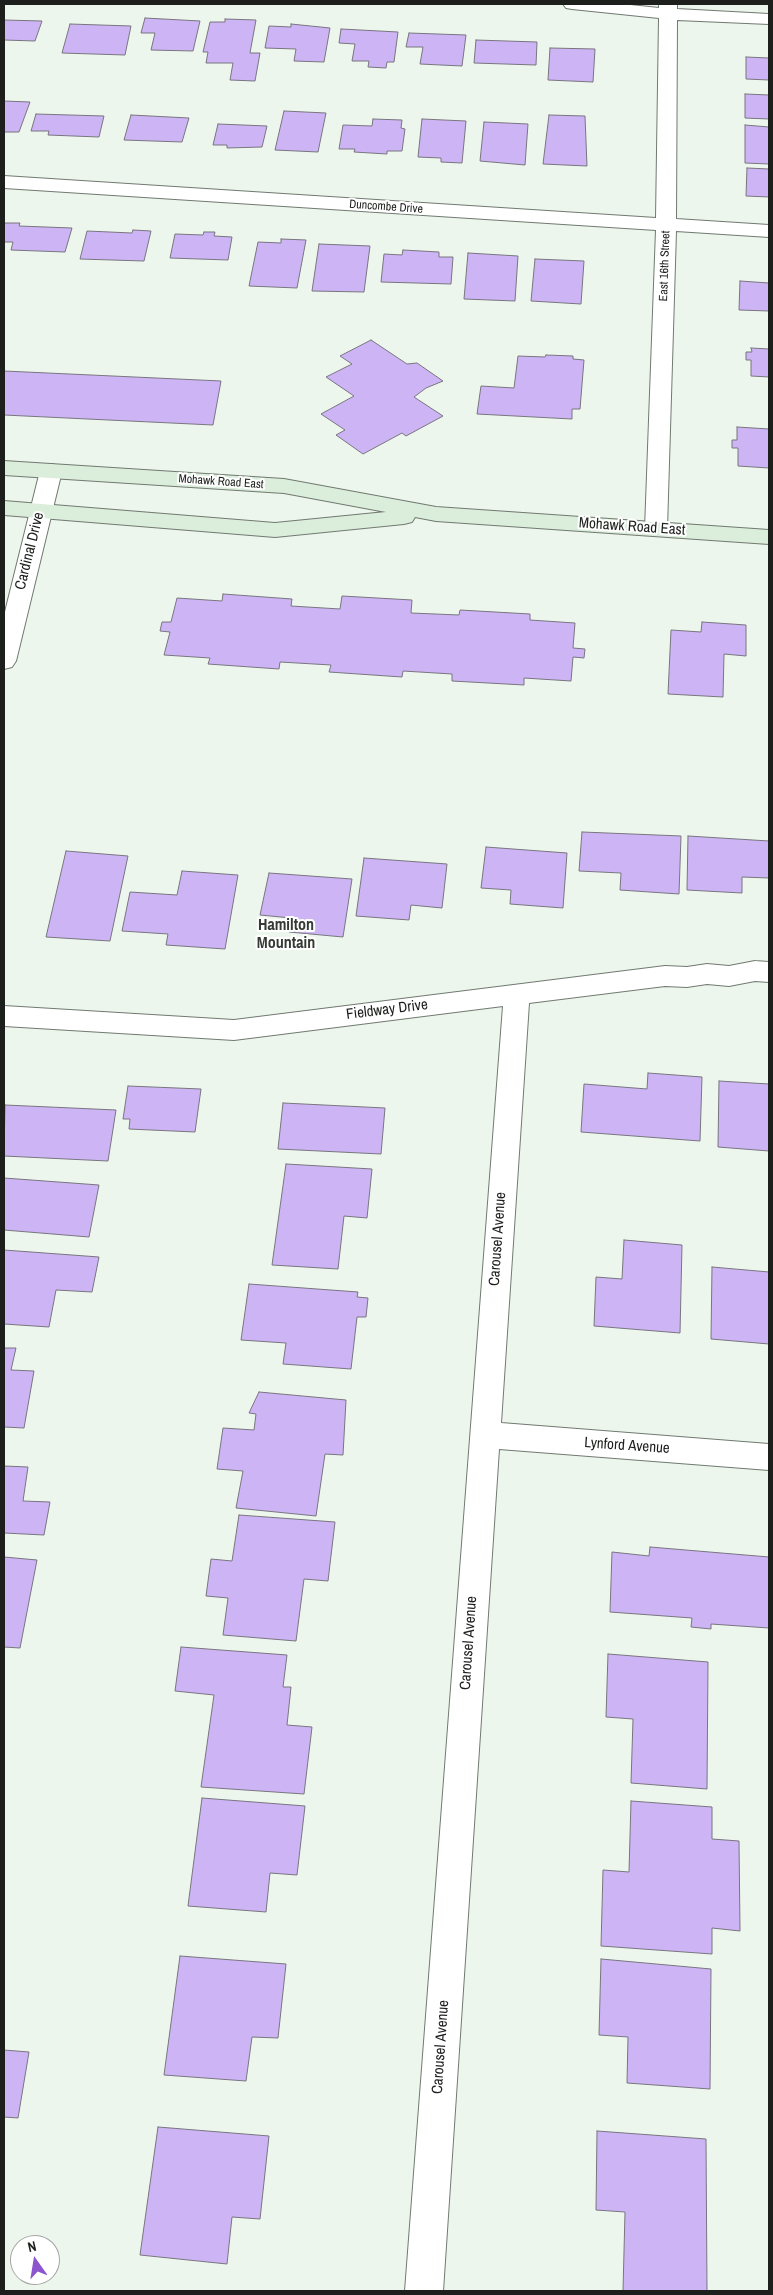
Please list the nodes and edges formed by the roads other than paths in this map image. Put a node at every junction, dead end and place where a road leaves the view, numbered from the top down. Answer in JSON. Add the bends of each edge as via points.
{"nodes":[{"id":1,"x":572,"y":4,"type":"edge"},
{"id":2,"x":668,"y":9,"type":"edge"},
{"id":3,"x":769,"y":19,"type":"edge"},
{"id":4,"x":4,"y":182,"type":"edge"},
{"id":5,"x":666,"y":225,"type":"junction"},
{"id":6,"x":769,"y":230,"type":"edge"},
{"id":7,"x":4,"y":468,"type":"edge"},
{"id":8,"x":51,"y":471,"type":"junction"},
{"id":9,"x":4,"y":508,"type":"edge"},
{"id":10,"x":40,"y":511,"type":"junction"},
{"id":11,"x":436,"y":514,"type":"junction"},
{"id":12,"x":656,"y":529,"type":"junction"},
{"id":13,"x":769,"y":537,"type":"edge"},
{"id":14,"x":4,"y":660,"type":"edge"},
{"id":15,"x":769,"y":972,"type":"edge"},
{"id":16,"x":517,"y":994,"type":"junction"},
{"id":17,"x":4,"y":1016,"type":"edge"},
{"id":18,"x":484,"y":1435,"type":"junction"},
{"id":19,"x":769,"y":1457,"type":"edge"},
{"id":20,"x":424,"y":2291,"type":"edge"}],
"edges":[{"from":1,"to":2,"type":"street"},
{"from":2,"to":3,"type":"street"},
{"from":2,"to":5,"type":"street","name":"East 16th Street"},
{"from":4,"to":5,"type":"street","name":"Duncombe Drive"},
{"from":5,"to":6,"type":"street","name":"Duncombe Drive"},
{"from":5,"to":12,"type":"street","name":"East 16th Street"},
{"from":7,"to":8,"type":"main road","name":"Mohawk Road East"},
{"from":8,"to":10,"type":"street","name":"Cardinal Drive"},
{"from":8,"to":11,"type":"main road","name":"Mohawk Road East","via":[[284,486]]},
{"from":9,"to":10,"type":"main road","name":"Mohawk Road East"},
{"from":10,"to":11,"type":"main road","name":"Mohawk Road East","via":[[275,530]]},
{"from":10,"to":14,"type":"street","name":"Cardinal Drive"},
{"from":11,"to":12,"type":"main road","name":"Mohawk Road East"},
{"from":12,"to":13,"type":"main road","name":"Mohawk Road East"},
{"from":15,"to":16,"type":"street","name":"Fieldway Drive","via":[[665,976]]},
{"from":16,"to":17,"type":"street","name":"Fieldway Drive","via":[[234,1030]]},
{"from":16,"to":18,"type":"street","name":"Carousel Avenue"},
{"from":18,"to":19,"type":"street","name":"Lynford Avenue"},
{"from":18,"to":20,"type":"street","name":"Carousel Avenue"}]}
